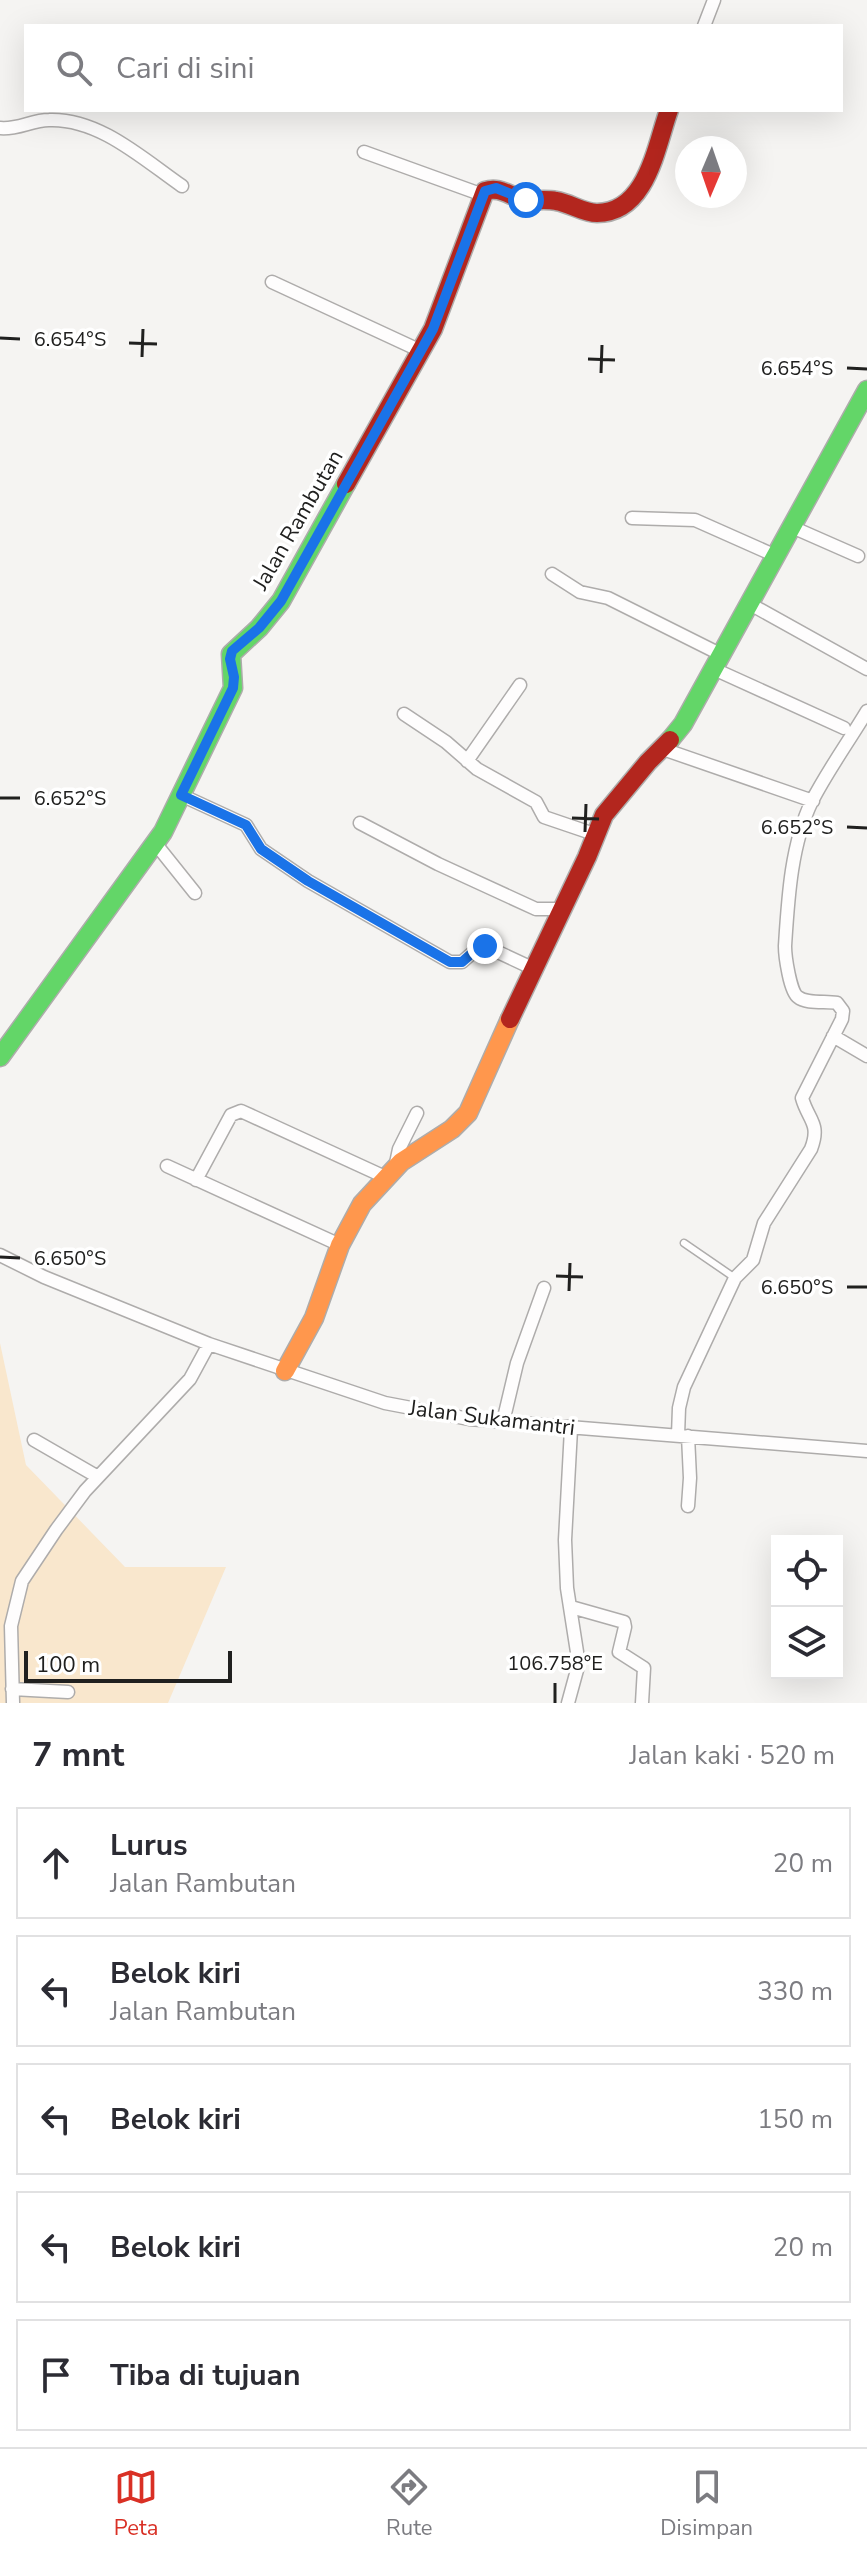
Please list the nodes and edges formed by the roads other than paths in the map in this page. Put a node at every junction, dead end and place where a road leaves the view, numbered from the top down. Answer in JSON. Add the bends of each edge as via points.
{"nodes":[{"id":1,"x":714,"y":0,"type":"edge"},
{"id":2,"x":705,"y":24,"type":"edge"},
{"id":3,"x":667,"y":115,"type":"edge"},
{"id":4,"x":0,"y":128,"type":"edge"},
{"id":5,"x":364,"y":152,"type":"dead end"},
{"id":6,"x":182,"y":186,"type":"dead end"},
{"id":7,"x":483,"y":195,"type":"junction"},
{"id":8,"x":272,"y":282,"type":"dead end"},
{"id":9,"x":421,"y":351,"type":"junction"},
{"id":10,"x":867,"y":390,"type":"edge"},
{"id":11,"x":632,"y":518,"type":"dead end"},
{"id":12,"x":792,"y":527,"type":"junction"},
{"id":13,"x":776,"y":556,"type":"junction"},
{"id":14,"x":858,"y":556,"type":"dead end"},
{"id":15,"x":552,"y":574,"type":"dead end"},
{"id":16,"x":750,"y":604,"type":"junction"},
{"id":17,"x":718,"y":662,"type":"junction"},
{"id":18,"x":867,"y":669,"type":"edge"},
{"id":19,"x":520,"y":685,"type":"dead end"},
{"id":20,"x":867,"y":711,"type":"edge"},
{"id":21,"x":404,"y":714,"type":"dead end"},
{"id":22,"x":844,"y":728,"type":"dead end"},
{"id":23,"x":663,"y":749,"type":"junction"},
{"id":24,"x":467,"y":761,"type":"junction"},
{"id":25,"x":181,"y":795,"type":"junction"},
{"id":26,"x":813,"y":801,"type":"junction"},
{"id":27,"x":360,"y":823,"type":"dead end"},
{"id":28,"x":597,"y":835,"type":"junction"},
{"id":29,"x":155,"y":843,"type":"junction"},
{"id":30,"x":195,"y":893,"type":"dead end"},
{"id":31,"x":561,"y":909,"type":"junction"},
{"id":32,"x":532,"y":968,"type":"junction"},
{"id":33,"x":833,"y":1036,"type":"junction"},
{"id":34,"x":867,"y":1056,"type":"edge"},
{"id":35,"x":0,"y":1057,"type":"edge"},
{"id":36,"x":417,"y":1113,"type":"dead end"},
{"id":37,"x":167,"y":1166,"type":"dead end"},
{"id":38,"x":390,"y":1172,"type":"junction"},
{"id":39,"x":196,"y":1180,"type":"junction"},
{"id":40,"x":684,"y":1243,"type":"dead end"},
{"id":41,"x":340,"y":1245,"type":"junction"},
{"id":42,"x":0,"y":1255,"type":"edge"},
{"id":43,"x":735,"y":1278,"type":"junction"},
{"id":44,"x":544,"y":1288,"type":"dead end"},
{"id":45,"x":209,"y":1344,"type":"junction"},
{"id":46,"x":285,"y":1371,"type":"junction"},
{"id":47,"x":503,"y":1422,"type":"junction"},
{"id":48,"x":571,"y":1429,"type":"junction"},
{"id":49,"x":683,"y":1436,"type":"junction"},
{"id":50,"x":34,"y":1440,"type":"dead end"},
{"id":51,"x":867,"y":1451,"type":"edge"},
{"id":52,"x":98,"y":1477,"type":"junction"},
{"id":53,"x":688,"y":1506,"type":"dead end"},
{"id":54,"x":571,"y":1607,"type":"junction"},
{"id":55,"x":12,"y":1689,"type":"junction"},
{"id":56,"x":68,"y":1692,"type":"dead end"},
{"id":57,"x":13,"y":1703,"type":"edge"},
{"id":58,"x":568,"y":1703,"type":"edge"},
{"id":59,"x":642,"y":1703,"type":"edge"}],
"edges":[{"from":1,"to":2,"type":"street"},
{"from":3,"to":7,"type":"street","via":[[641,190],[621,208],[589,212],[558,201],[517,198],[496,188]]},
{"from":4,"to":6,"type":"street","via":[[47,120],[79,123],[109,136]]},
{"from":5,"to":7,"type":"street"},
{"from":7,"to":9,"type":"street","name":"Jalan Rambutan"},
{"from":8,"to":9,"type":"street"},
{"from":9,"to":25,"type":"street","name":"Jalan Rambutan","via":[[281,601],[232,651],[233,688]]},
{"from":10,"to":12,"type":"street"},
{"from":11,"to":13,"type":"street","via":[[695,520]]},
{"from":12,"to":13,"type":"street"},
{"from":12,"to":14,"type":"street"},
{"from":13,"to":16,"type":"street"},
{"from":15,"to":17,"type":"street","via":[[580,592],[608,598]]},
{"from":16,"to":17,"type":"street"},
{"from":16,"to":18,"type":"street"},
{"from":17,"to":22,"type":"street"},
{"from":17,"to":23,"type":"street"},
{"from":19,"to":24,"type":"street"},
{"from":20,"to":26,"type":"street"},
{"from":21,"to":24,"type":"street"},
{"from":23,"to":26,"type":"street"},
{"from":23,"to":28,"type":"street","via":[[608,807]]},
{"from":24,"to":28,"type":"street","via":[[536,802],[544,817]]},
{"from":25,"to":29,"type":"street","name":"Jalan Rambutan"},
{"from":25,"to":32,"type":"street","via":[[246,825],[261,849],[308,881],[450,962],[462,962],[485,946]]},
{"from":26,"to":33,"type":"street","via":[[794,862],[785,957],[798,998],[842,1008]]},
{"from":27,"to":31,"type":"street","via":[[536,909]]},
{"from":28,"to":31,"type":"street"},
{"from":29,"to":30,"type":"street"},
{"from":29,"to":35,"type":"street","name":"Jalan Rambutan"},
{"from":31,"to":32,"type":"street"},
{"from":32,"to":38,"type":"street","via":[[468,1113]]},
{"from":33,"to":34,"type":"street"},
{"from":33,"to":43,"type":"street","via":[[802,1100],[815,1122],[813,1143],[764,1223],[753,1260]]},
{"from":36,"to":38,"type":"street"},
{"from":37,"to":39,"type":"street"},
{"from":38,"to":39,"type":"street","via":[[241,1111],[231,1115]]},
{"from":38,"to":41,"type":"street","via":[[362,1204]]},
{"from":39,"to":41,"type":"street"},
{"from":40,"to":43,"type":"lane"},
{"from":41,"to":46,"type":"street","via":[[314,1318]]},
{"from":42,"to":45,"type":"street","name":"Jalan Sukamantri"},
{"from":43,"to":49,"type":"street","via":[[684,1387],[679,1408]]},
{"from":44,"to":47,"type":"street"},
{"from":45,"to":46,"type":"street","name":"Jalan Sukamantri"},
{"from":45,"to":52,"type":"street","via":[[190,1379]]},
{"from":46,"to":47,"type":"street","name":"Jalan Sukamantri","via":[[385,1403]]},
{"from":47,"to":48,"type":"street","name":"Jalan Sukamantri"},
{"from":48,"to":49,"type":"street","name":"Jalan Sukamantri"},
{"from":48,"to":54,"type":"street","via":[[565,1540]]},
{"from":49,"to":51,"type":"street","name":"Jalan Sukamantri"},
{"from":49,"to":53,"type":"street"},
{"from":50,"to":52,"type":"street"},
{"from":52,"to":55,"type":"street","via":[[22,1581],[11,1626]]},
{"from":54,"to":58,"type":"street","via":[[577,1661]]},
{"from":54,"to":59,"type":"street","via":[[624,1622],[619,1652],[644,1668]]},
{"from":55,"to":56,"type":"street"},
{"from":55,"to":57,"type":"street"}]}
